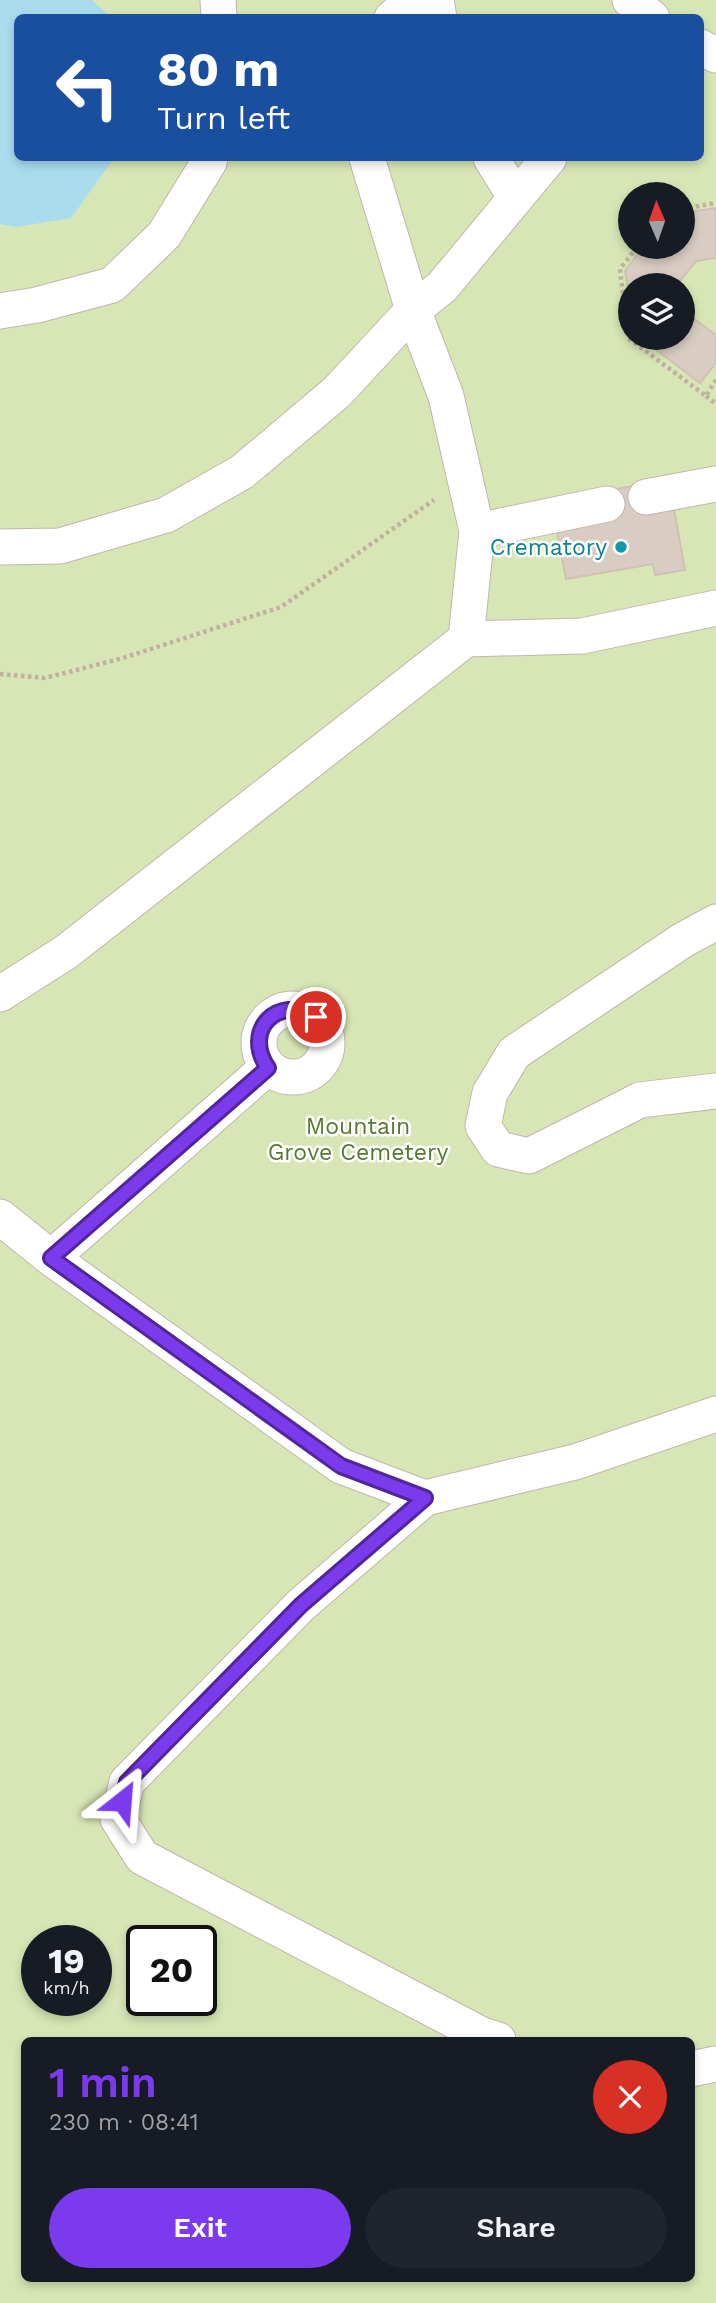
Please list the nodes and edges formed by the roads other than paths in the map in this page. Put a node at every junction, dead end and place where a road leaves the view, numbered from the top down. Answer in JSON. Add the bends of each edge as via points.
{"nodes":[{"id":1,"x":414,"y":0,"type":"edge"},
{"id":2,"x":397,"y":14,"type":"edge"},
{"id":3,"x":209,"y":161,"type":"edge"},
{"id":4,"x":368,"y":161,"type":"edge"},
{"id":5,"x":493,"y":161,"type":"edge"},
{"id":6,"x":547,"y":161,"type":"edge"},
{"id":7,"x":516,"y":198,"type":"junction"},
{"id":8,"x":414,"y":310,"type":"junction"},
{"id":9,"x":0,"y":311,"type":"edge"},
{"id":10,"x":716,"y":484,"type":"edge"},
{"id":11,"x":646,"y":497,"type":"dead end"},
{"id":12,"x":607,"y":503,"type":"dead end"},
{"id":13,"x":477,"y":531,"type":"junction"},
{"id":14,"x":0,"y":547,"type":"edge"},
{"id":15,"x":716,"y":608,"type":"edge"},
{"id":16,"x":466,"y":639,"type":"junction"},
{"id":17,"x":716,"y":922,"type":"edge"},
{"id":18,"x":0,"y":994,"type":"edge"},
{"id":19,"x":268,"y":1068,"type":"dead end"},
{"id":20,"x":716,"y":1091,"type":"edge"},
{"id":21,"x":0,"y":1217,"type":"edge"},
{"id":22,"x":51,"y":1258,"type":"junction"},
{"id":23,"x":716,"y":1414,"type":"edge"},
{"id":24,"x":425,"y":1498,"type":"junction"},
{"id":25,"x":488,"y":2037,"type":"edge"},
{"id":26,"x":716,"y":2064,"type":"edge"},
{"id":27,"x":695,"y":2068,"type":"edge"}],
"edges":[{"from":1,"to":2,"type":"lane"},
{"from":3,"to":9,"type":"lane","via":[[164,235],[112,285]]},
{"from":4,"to":8,"type":"lane"},
{"from":5,"to":7,"type":"lane"},
{"from":6,"to":7,"type":"lane"},
{"from":7,"to":8,"type":"lane","via":[[442,288]]},
{"from":8,"to":13,"type":"lane","via":[[446,396]]},
{"from":8,"to":14,"type":"lane","via":[[337,392],[242,472],[166,515],[60,546]]},
{"from":10,"to":11,"type":"lane"},
{"from":12,"to":13,"type":"lane"},
{"from":13,"to":16,"type":"lane"},
{"from":15,"to":16,"type":"lane","via":[[582,636]]},
{"from":16,"to":18,"type":"lane","via":[[66,952]]},
{"from":17,"to":20,"type":"lane","via":[[514,1053],[490,1093],[484,1126],[498,1149],[529,1156],[640,1100]]},
{"from":19,"to":22,"type":"lane"},
{"from":21,"to":22,"type":"lane"},
{"from":22,"to":24,"type":"lane","via":[[341,1466]]},
{"from":23,"to":24,"type":"lane","via":[[575,1462]]},
{"from":24,"to":25,"type":"lane","via":[[301,1605],[127,1782],[118,1819],[142,1857]]},
{"from":26,"to":27,"type":"lane"}]}
